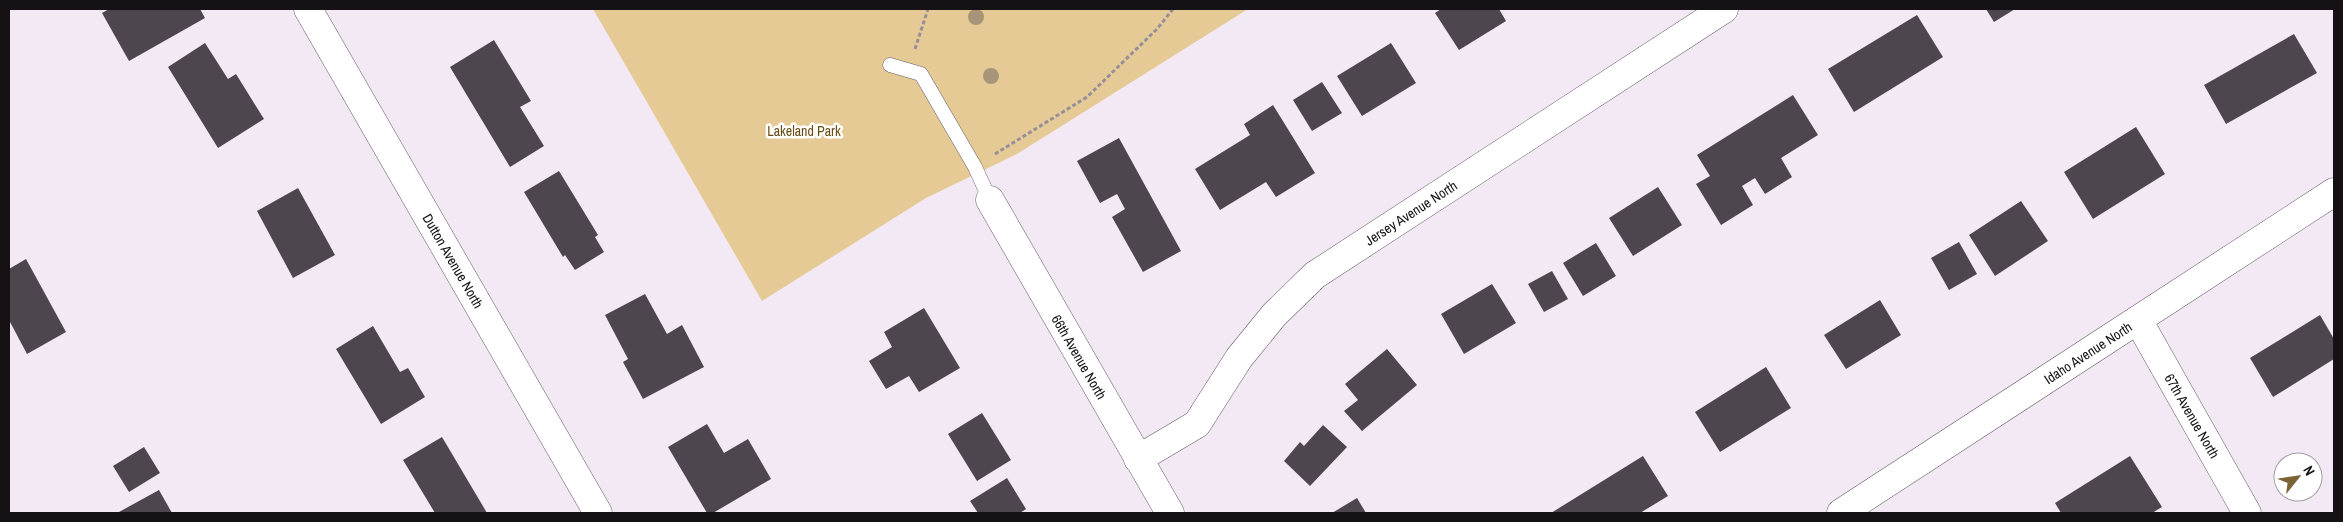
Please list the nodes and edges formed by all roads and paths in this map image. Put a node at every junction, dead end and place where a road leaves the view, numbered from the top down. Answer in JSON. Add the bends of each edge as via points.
{"nodes":[{"id":1,"x":308,"y":9,"type":"edge"},
{"id":2,"x":928,"y":9,"type":"edge"},
{"id":3,"x":1173,"y":9,"type":"edge"},
{"id":4,"x":1724,"y":9,"type":"edge"},
{"id":5,"x":890,"y":65,"type":"dead end"},
{"id":6,"x":908,"y":71,"type":"junction"},
{"id":7,"x":975,"y":167,"type":"junction"},
{"id":8,"x":2334,"y":192,"type":"edge"},
{"id":9,"x":990,"y":200,"type":"joint"},
{"id":10,"x":2138,"y":320,"type":"junction"},
{"id":11,"x":1138,"y":459,"type":"junction"},
{"id":12,"x":598,"y":513,"type":"edge"},
{"id":13,"x":1170,"y":513,"type":"edge"},
{"id":14,"x":1841,"y":513,"type":"edge"},
{"id":15,"x":2247,"y":513,"type":"edge"}],
"edges":[{"from":1,"to":12,"type":"street","name":"Dutton Avenue North"},
{"from":2,"to":6,"type":"path"},
{"from":3,"to":7,"type":"path","via":[[1157,29],[1087,97]]},
{"from":4,"to":11,"type":"street","name":"Jersey Avenue North","via":[[1315,275],[1274,315],[1245,351],[1197,424]]},
{"from":5,"to":6,"type":"lane"},
{"from":6,"to":7,"type":"lane","via":[[921,74]]},
{"from":7,"to":9,"type":"lane"},
{"from":8,"to":10,"type":"street","name":"Idaho Avenue North"},
{"from":9,"to":11,"type":"street","name":"66th Avenue North"},
{"from":10,"to":14,"type":"street","name":"Idaho Avenue North"},
{"from":10,"to":15,"type":"street","name":"67th Avenue North"},
{"from":11,"to":13,"type":"street","name":"66th Avenue North"}]}
